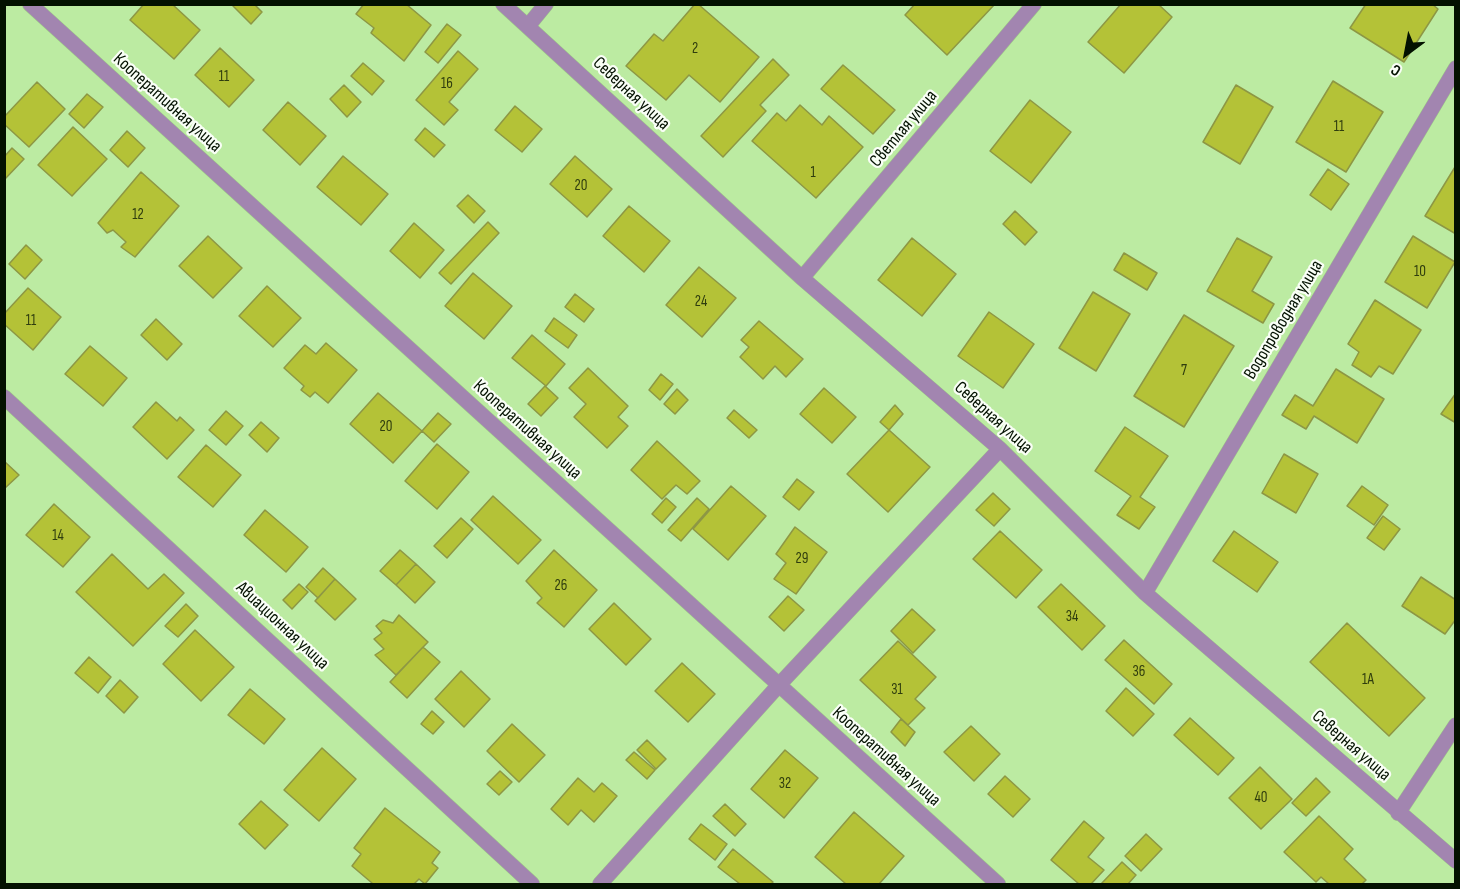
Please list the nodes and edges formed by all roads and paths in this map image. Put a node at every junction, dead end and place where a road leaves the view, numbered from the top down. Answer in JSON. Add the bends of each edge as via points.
{"nodes":[{"id":1,"x":30,"y":4,"type":"edge"},
{"id":2,"x":504,"y":4,"type":"edge"},
{"id":3,"x":546,"y":4,"type":"edge"},
{"id":4,"x":1034,"y":4,"type":"edge"},
{"id":5,"x":528,"y":26,"type":"junction"},
{"id":6,"x":1455,"y":68,"type":"edge"},
{"id":7,"x":802,"y":278,"type":"junction"},
{"id":8,"x":4,"y":397,"type":"edge"},
{"id":9,"x":1000,"y":449,"type":"junction"},
{"id":10,"x":1145,"y":593,"type":"junction"},
{"id":11,"x":778,"y":686,"type":"junction"},
{"id":12,"x":1455,"y":725,"type":"edge"},
{"id":13,"x":1398,"y":813,"type":"junction"},
{"id":14,"x":1455,"y":861,"type":"edge"},
{"id":15,"x":532,"y":885,"type":"edge"},
{"id":16,"x":600,"y":885,"type":"edge"},
{"id":17,"x":998,"y":885,"type":"edge"}],
"edges":[{"from":1,"to":11,"type":"street","name":"Кооперативная улица"},
{"from":2,"to":5,"type":"street","name":"Северная улица"},
{"from":3,"to":5,"type":"street"},
{"from":4,"to":7,"type":"street","name":"Светлая улица"},
{"from":5,"to":7,"type":"street","name":"Северная улица"},
{"from":6,"to":10,"type":"street","name":"Водопроводная улица"},
{"from":7,"to":9,"type":"street","name":"Северная улица"},
{"from":8,"to":15,"type":"street","name":"Авиационная улица"},
{"from":9,"to":10,"type":"street","name":"Северная улица"},
{"from":9,"to":11,"type":"street"},
{"from":10,"to":13,"type":"street","name":"Северная улица"},
{"from":11,"to":16,"type":"street"},
{"from":11,"to":17,"type":"street","name":"Кооперативная улица"},
{"from":12,"to":13,"type":"street"},
{"from":13,"to":14,"type":"street","name":"Северная улица"}]}
